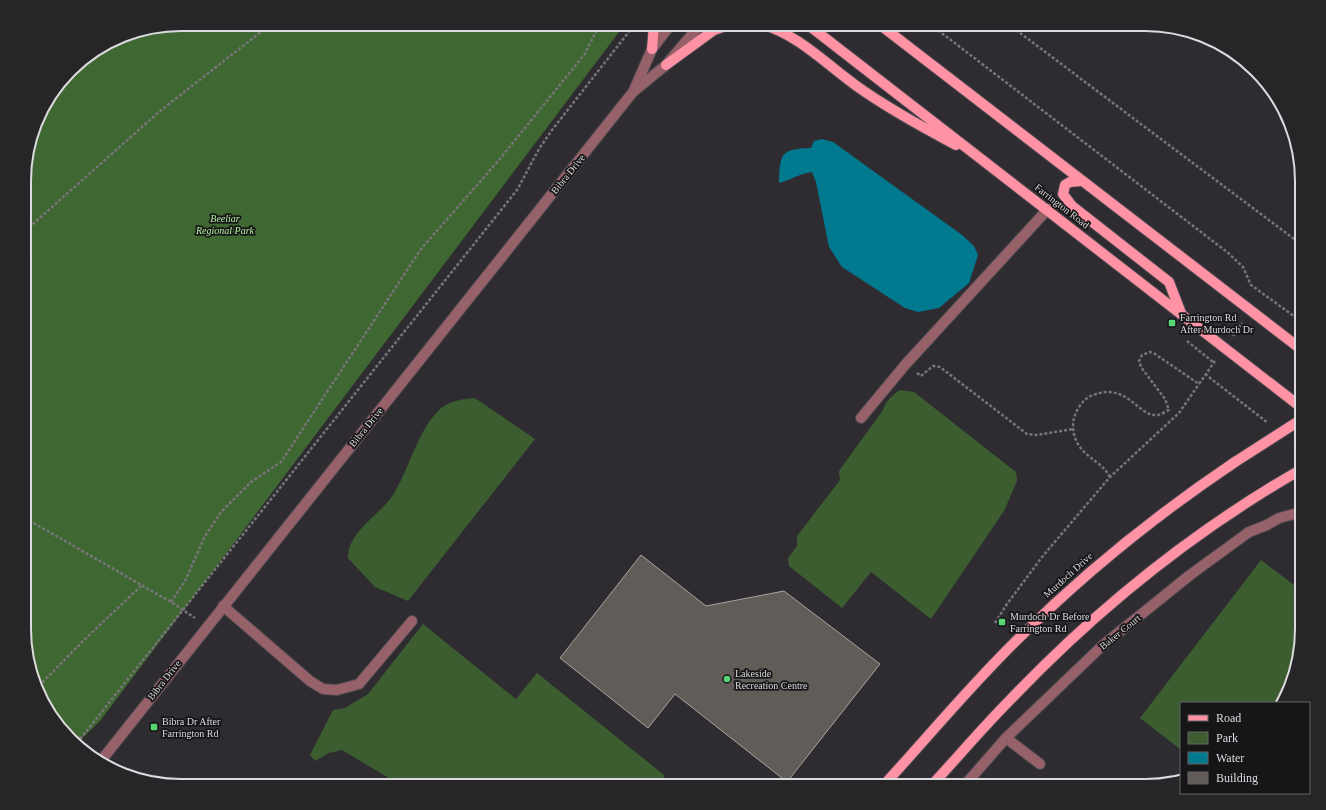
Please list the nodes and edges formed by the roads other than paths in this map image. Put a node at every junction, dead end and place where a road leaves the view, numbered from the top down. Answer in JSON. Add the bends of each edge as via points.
{"nodes":[{"id":1,"x":653,"y":31,"type":"edge"},
{"id":2,"x":666,"y":31,"type":"edge"},
{"id":3,"x":695,"y":31,"type":"edge"},
{"id":4,"x":713,"y":31,"type":"edge"},
{"id":5,"x":780,"y":31,"type":"edge"},
{"id":6,"x":816,"y":31,"type":"edge"},
{"id":7,"x":888,"y":31,"type":"edge"},
{"id":8,"x":652,"y":49,"type":"junction"},
{"id":9,"x":666,"y":65,"type":"junction"},
{"id":10,"x":633,"y":92,"type":"junction"},
{"id":11,"x":982,"y":159,"type":"junction"},
{"id":12,"x":1081,"y":181,"type":"junction"},
{"id":13,"x":1048,"y":209,"type":"junction"},
{"id":14,"x":1181,"y":313,"type":"junction"},
{"id":15,"x":1295,"y":345,"type":"edge"},
{"id":16,"x":1295,"y":402,"type":"edge"},
{"id":17,"x":860,"y":418,"type":"dead end"},
{"id":18,"x":1295,"y":423,"type":"edge"},
{"id":19,"x":1295,"y":473,"type":"edge"},
{"id":20,"x":1295,"y":514,"type":"edge"},
{"id":21,"x":223,"y":606,"type":"junction"},
{"id":22,"x":412,"y":621,"type":"dead end"},
{"id":23,"x":1006,"y":738,"type":"junction"},
{"id":24,"x":103,"y":758,"type":"edge"},
{"id":25,"x":1040,"y":764,"type":"dead end"},
{"id":26,"x":889,"y":779,"type":"edge"},
{"id":27,"x":937,"y":779,"type":"edge"},
{"id":28,"x":970,"y":779,"type":"edge"}],
"edges":[{"from":1,"to":8,"type":"main road"},
{"from":2,"to":8,"type":"street","name":"Bibra Drive"},
{"from":3,"to":9,"type":"street","name":"Bibra Drive"},
{"from":4,"to":9,"type":"main road"},
{"from":5,"to":11,"type":"main road","via":[[859,88]]},
{"from":6,"to":11,"type":"main road","name":"Farrington Road"},
{"from":7,"to":12,"type":"main road"},
{"from":8,"to":10,"type":"street","name":"Bibra Drive"},
{"from":9,"to":10,"type":"street","name":"Bibra Drive"},
{"from":10,"to":21,"type":"street","name":"Bibra Drive"},
{"from":11,"to":13,"type":"main road","name":"Farrington Road"},
{"from":12,"to":14,"type":"main road","via":[[1065,185],[1063,194],[1072,206],[1169,282]]},
{"from":12,"to":15,"type":"main road"},
{"from":13,"to":14,"type":"main road","name":"Farrington Road"},
{"from":13,"to":17,"type":"street"},
{"from":14,"to":16,"type":"main road","name":"Farrington Road"},
{"from":18,"to":26,"type":"main road","name":"Murdoch Drive","bridge":true,"via":[[1176,503],[1118,547],[983,674]]},
{"from":19,"to":27,"type":"main road","via":[[1268,488],[1182,548],[1111,605],[1011,698]]},
{"from":20,"to":23,"type":"street","name":"Baker Court","via":[[1249,532],[1190,575],[1102,646]]},
{"from":21,"to":22,"type":"street","via":[[310,681],[323,689],[337,690],[359,684]]},
{"from":21,"to":24,"type":"street","name":"Bibra Drive"},
{"from":23,"to":25,"type":"street"},
{"from":23,"to":28,"type":"street","name":"Baker Court"}]}
